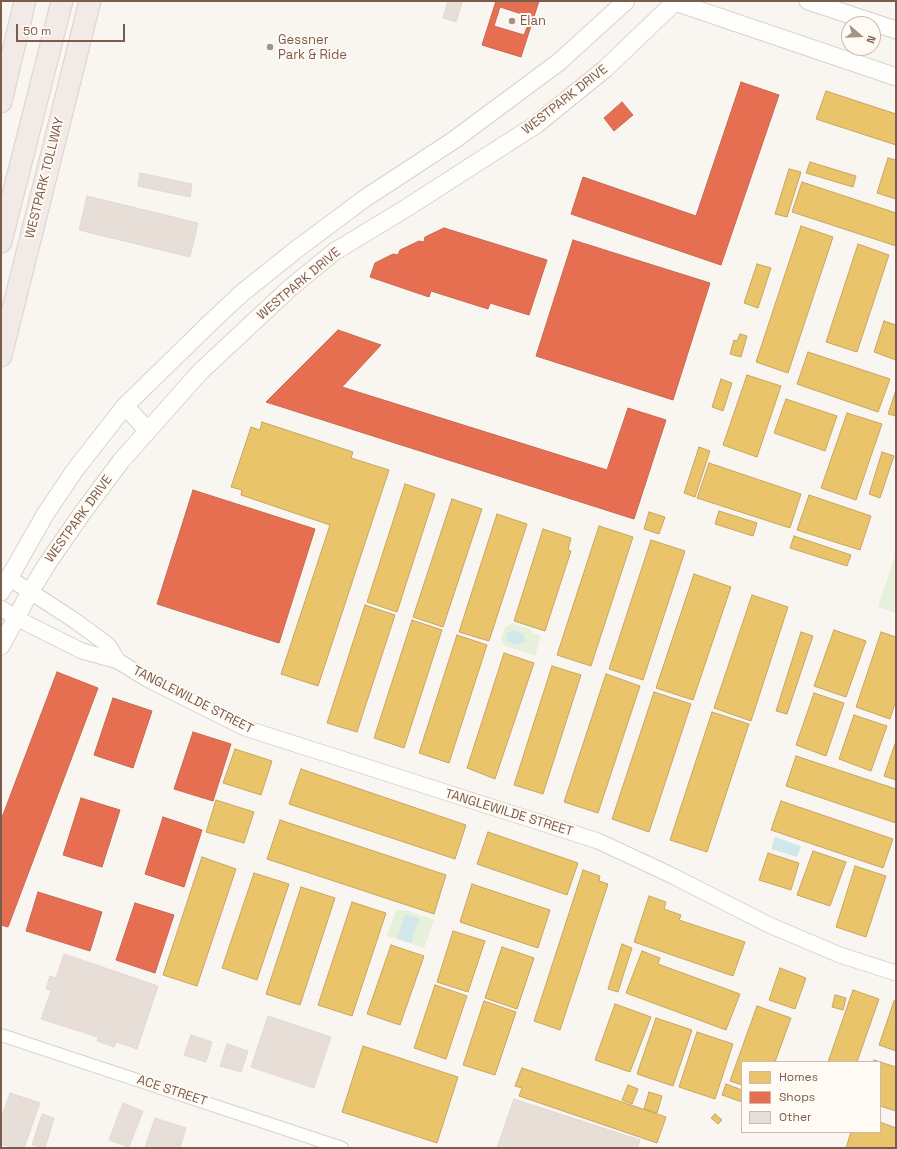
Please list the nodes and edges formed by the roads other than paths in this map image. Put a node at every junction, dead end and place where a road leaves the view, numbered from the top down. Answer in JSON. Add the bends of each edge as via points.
{"nodes":[{"id":1,"x":25,"y":1,"type":"edge"},
{"id":2,"x":62,"y":1,"type":"edge"},
{"id":3,"x":90,"y":1,"type":"edge"},
{"id":4,"x":626,"y":1,"type":"edge"},
{"id":5,"x":675,"y":1,"type":"edge"},
{"id":6,"x":808,"y":1,"type":"edge"},
{"id":7,"x":896,"y":30,"type":"edge"},
{"id":8,"x":896,"y":77,"type":"edge"},
{"id":9,"x":1,"y":102,"type":"edge"},
{"id":10,"x":1,"y":242,"type":"edge"},
{"id":11,"x":296,"y":248,"type":"junction"},
{"id":12,"x":312,"y":270,"type":"junction"},
{"id":13,"x":1,"y":356,"type":"edge"},
{"id":14,"x":125,"y":406,"type":"junction"},
{"id":15,"x":148,"y":431,"type":"junction"},
{"id":16,"x":5,"y":585,"type":"edge"},
{"id":17,"x":30,"y":592,"type":"junction"},
{"id":18,"x":1,"y":608,"type":"edge"},
{"id":19,"x":16,"y":618,"type":"junction"},
{"id":20,"x":1,"y":646,"type":"edge"},
{"id":21,"x":118,"y":661,"type":"junction"},
{"id":22,"x":896,"y":973,"type":"edge"},
{"id":23,"x":1,"y":1035,"type":"edge"},
{"id":24,"x":342,"y":1148,"type":"edge"}],
"edges":[{"from":1,"to":9,"type":"highway"},
{"from":2,"to":10,"type":"highway"},
{"from":3,"to":13,"type":"highway","name":"WESTPARK TOLLWAY"},
{"from":4,"to":11,"type":"main road","name":"WESTPARK DRIVE","via":[[559,62],[461,136],[364,199]]},
{"from":5,"to":8,"type":"main road"},
{"from":5,"to":12,"type":"main road","name":"WESTPARK DRIVE","via":[[605,69],[537,124],[334,252]]},
{"from":6,"to":7,"type":"main road"},
{"from":11,"to":12,"type":"main road"},
{"from":11,"to":14,"type":"main road","name":"WESTPARK DRIVE","via":[[242,293]]},
{"from":12,"to":15,"type":"main road","name":"WESTPARK DRIVE","via":[[200,372]]},
{"from":14,"to":15,"type":"main road"},
{"from":14,"to":16,"type":"main road","name":"WESTPARK DRIVE","via":[[75,470],[46,513]]},
{"from":15,"to":17,"type":"main road","name":"WESTPARK DRIVE","via":[[121,461],[83,512]]},
{"from":16,"to":17,"type":"street","name":"TANGLEWILDE STREET"},
{"from":17,"to":19,"type":"main road","name":"WESTPARK DRIVE"},
{"from":17,"to":21,"type":"street","name":"TANGLEWILDE STREET","via":[[108,645]]},
{"from":18,"to":19,"type":"street","name":"TANGLEWILDE STREET"},
{"from":19,"to":20,"type":"main road","name":"WESTPARK DRIVE"},
{"from":19,"to":21,"type":"street","name":"TANGLEWILDE STREET","via":[[82,651]]},
{"from":21,"to":22,"type":"street","name":"TANGLEWILDE STREET","via":[[245,728],[598,840],[769,925],[840,955]]},
{"from":23,"to":24,"type":"street","name":"ACE STREET"}]}
